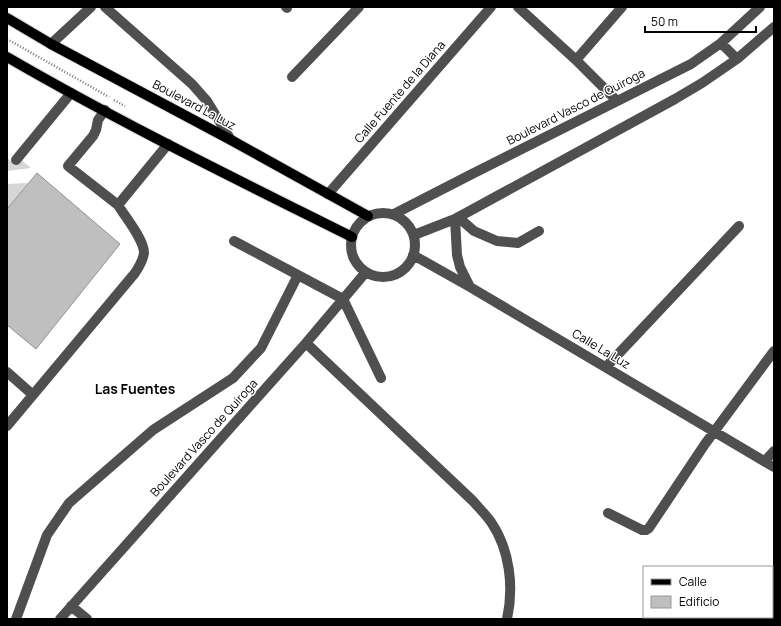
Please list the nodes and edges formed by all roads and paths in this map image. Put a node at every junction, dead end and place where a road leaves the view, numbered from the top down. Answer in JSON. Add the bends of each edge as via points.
{"nodes":[{"id":1,"x":91,"y":7,"type":"edge"},
{"id":2,"x":105,"y":7,"type":"edge"},
{"id":3,"x":359,"y":7,"type":"edge"},
{"id":4,"x":491,"y":7,"type":"edge"},
{"id":5,"x":518,"y":7,"type":"edge"},
{"id":6,"x":622,"y":7,"type":"edge"},
{"id":7,"x":760,"y":7,"type":"edge"},
{"id":8,"x":7,"y":18,"type":"edge"},
{"id":9,"x":774,"y":27,"type":"edge"},
{"id":10,"x":7,"y":39,"type":"edge"},
{"id":11,"x":721,"y":43,"type":"junction"},
{"id":12,"x":51,"y":44,"type":"junction"},
{"id":13,"x":7,"y":57,"type":"edge"},
{"id":14,"x":737,"y":59,"type":"junction"},
{"id":15,"x":576,"y":60,"type":"junction"},
{"id":16,"x":292,"y":77,"type":"dead end"},
{"id":17,"x":70,"y":93,"type":"junction"},
{"id":18,"x":617,"y":101,"type":"junction"},
{"id":19,"x":128,"y":108,"type":"dead end"},
{"id":20,"x":105,"y":110,"type":"junction"},
{"id":21,"x":231,"y":140,"type":"junction"},
{"id":22,"x":168,"y":144,"type":"junction"},
{"id":23,"x":16,"y":160,"type":"dead end"},
{"id":24,"x":328,"y":194,"type":"junction"},
{"id":25,"x":118,"y":205,"type":"junction"},
{"id":26,"x":394,"y":214,"type":"junction"},
{"id":27,"x":368,"y":216,"type":"junction"},
{"id":28,"x":456,"y":218,"type":"junction"},
{"id":29,"x":739,"y":226,"type":"dead end"},
{"id":30,"x":539,"y":231,"type":"dead end"},
{"id":31,"x":414,"y":235,"type":"junction"},
{"id":32,"x":352,"y":237,"type":"junction"},
{"id":33,"x":234,"y":241,"type":"dead end"},
{"id":34,"x":413,"y":255,"type":"junction"},
{"id":35,"x":366,"y":272,"type":"junction"},
{"id":36,"x":298,"y":275,"type":"junction"},
{"id":37,"x":470,"y":286,"type":"junction"},
{"id":38,"x":343,"y":299,"type":"junction"},
{"id":39,"x":306,"y":343,"type":"junction"},
{"id":40,"x":774,"y":351,"type":"edge"},
{"id":41,"x":606,"y":367,"type":"junction"},
{"id":42,"x":7,"y":372,"type":"edge"},
{"id":43,"x":381,"y":378,"type":"dead end"},
{"id":44,"x":33,"y":396,"type":"junction"},
{"id":45,"x":7,"y":426,"type":"edge"},
{"id":46,"x":714,"y":431,"type":"junction"},
{"id":47,"x":774,"y":451,"type":"edge"},
{"id":48,"x":770,"y":464,"type":"edge"},
{"id":49,"x":608,"y":512,"type":"dead end"},
{"id":50,"x":71,"y":606,"type":"junction"},
{"id":51,"x":16,"y":619,"type":"edge"},
{"id":52,"x":60,"y":619,"type":"edge"},
{"id":53,"x":87,"y":619,"type":"edge"},
{"id":54,"x":507,"y":619,"type":"edge"}],
"edges":[{"from":1,"to":12,"type":"street"},
{"from":2,"to":21,"type":"street","via":[[192,84],[207,101]]},
{"from":3,"to":16,"type":"street"},
{"from":4,"to":24,"type":"street","name":"Calle Fuente de la Diana"},
{"from":5,"to":15,"type":"street"},
{"from":6,"to":15,"type":"street"},
{"from":7,"to":11,"type":"street","name":"Boulevard Vasco de Quiroga"},
{"from":8,"to":12,"type":"main road","name":"Boulevard La Luz"},
{"from":9,"to":14,"type":"street"},
{"from":10,"to":19,"type":"path"},
{"from":11,"to":14,"type":"street"},
{"from":11,"to":18,"type":"street","name":"Boulevard Vasco de Quiroga","via":[[690,64]]},
{"from":12,"to":21,"type":"main road","name":"Boulevard La Luz"},
{"from":13,"to":17,"type":"main road"},
{"from":14,"to":28,"type":"street","via":[[675,99]]},
{"from":15,"to":18,"type":"street"},
{"from":17,"to":20,"type":"main road"},
{"from":17,"to":23,"type":"street"},
{"from":18,"to":26,"type":"street","name":"Boulevard Vasco de Quiroga"},
{"from":20,"to":22,"type":"main road"},
{"from":20,"to":25,"type":"street","via":[[98,120],[93,136],[68,166]]},
{"from":21,"to":24,"type":"main road","name":"Boulevard La Luz"},
{"from":22,"to":25,"type":"street"},
{"from":22,"to":32,"type":"main road"},
{"from":24,"to":27,"type":"main road","name":"Boulevard La Luz"},
{"from":25,"to":44,"type":"street","via":[[142,243],[144,252],[141,262],[135,273]]},
{"from":26,"to":27,"type":"street","via":[[376,213]]},
{"from":26,"to":31,"type":"street","via":[[406,223]]},
{"from":27,"to":32,"type":"street","via":[[358,225]]},
{"from":28,"to":30,"type":"street","via":[[474,231],[497,241],[518,243]]},
{"from":28,"to":31,"type":"street"},
{"from":28,"to":37,"type":"street","via":[[457,255]]},
{"from":29,"to":41,"type":"street"},
{"from":31,"to":34,"type":"street"},
{"from":32,"to":35,"type":"street","via":[[353,257]]},
{"from":33,"to":36,"type":"street"},
{"from":34,"to":35,"type":"street","via":[[408,265],[399,273],[377,276]]},
{"from":34,"to":37,"type":"street","name":"Calle La Luz"},
{"from":35,"to":38,"type":"street","name":"Boulevard Vasco de Quiroga"},
{"from":36,"to":38,"type":"street"},
{"from":36,"to":51,"type":"street","via":[[260,348],[233,378],[153,430],[69,503],[47,535]]},
{"from":37,"to":41,"type":"street","name":"Calle La Luz"},
{"from":38,"to":39,"type":"street","name":"Boulevard Vasco de Quiroga"},
{"from":38,"to":43,"type":"street"},
{"from":39,"to":50,"type":"street","name":"Boulevard Vasco de Quiroga"},
{"from":39,"to":54,"type":"street","via":[[473,501],[492,523],[506,552],[510,582]]},
{"from":40,"to":46,"type":"street"},
{"from":41,"to":46,"type":"street","name":"Calle La Luz"},
{"from":42,"to":44,"type":"street"},
{"from":44,"to":45,"type":"street"},
{"from":46,"to":48,"type":"street","name":"Calle La Luz"},
{"from":46,"to":49,"type":"street","via":[[646,530]]},
{"from":47,"to":48,"type":"street"},
{"from":50,"to":52,"type":"street","name":"Boulevard Vasco de Quiroga"},
{"from":50,"to":53,"type":"street"}]}
